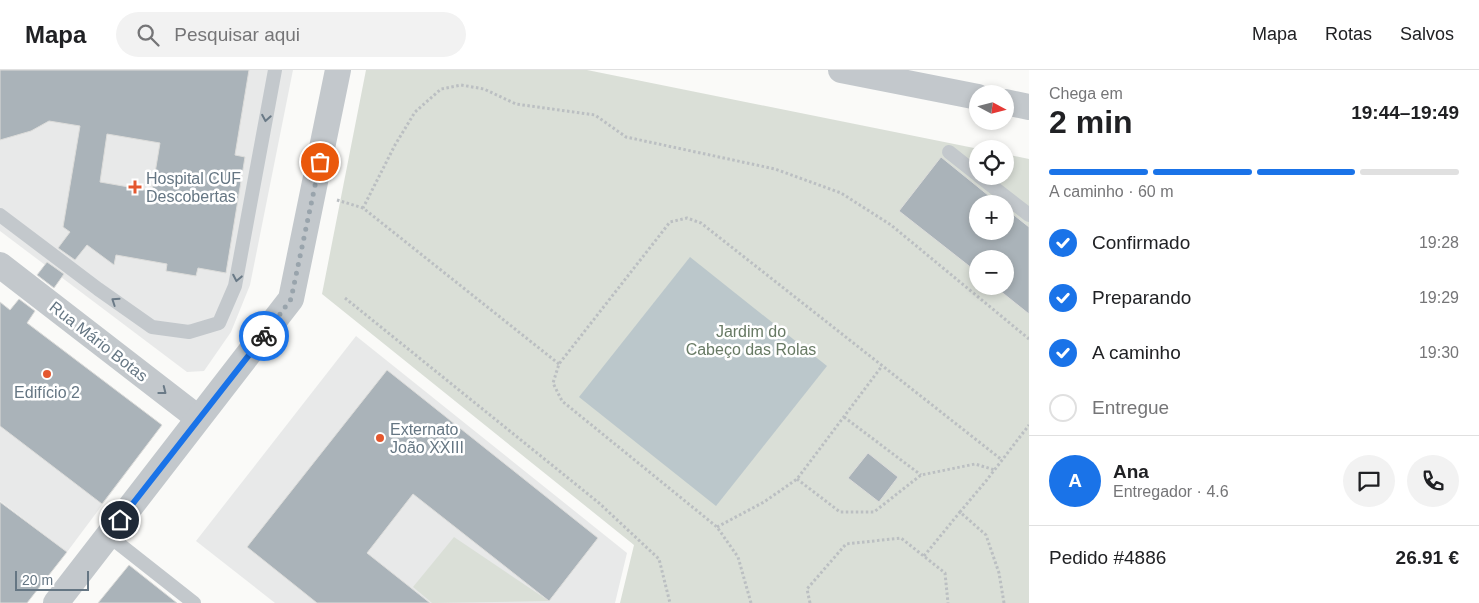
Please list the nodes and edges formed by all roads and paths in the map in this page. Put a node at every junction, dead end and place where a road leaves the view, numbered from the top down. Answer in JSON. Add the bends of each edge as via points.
{"nodes":[{"id":1,"x":275,"y":70,"type":"edge"},
{"id":2,"x":338,"y":70,"type":"edge"},
{"id":3,"x":841,"y":70,"type":"edge"},
{"id":4,"x":969,"y":95,"type":"edge"},
{"id":5,"x":1014,"y":104,"type":"edge"},
{"id":6,"x":1029,"y":107,"type":"edge"},
{"id":7,"x":948,"y":152,"type":"dead end"},
{"id":8,"x":969,"y":169,"type":"edge"},
{"id":9,"x":990,"y":185,"type":"edge"},
{"id":10,"x":0,"y":215,"type":"edge"},
{"id":11,"x":1029,"y":215,"type":"edge"},
{"id":12,"x":0,"y":265,"type":"edge"},
{"id":13,"x":345,"y":298,"type":"dead end"},
{"id":14,"x":1029,"y":338,"type":"edge"},
{"id":15,"x":559,"y":364,"type":"junction"},
{"id":16,"x":882,"y":366,"type":"junction"},
{"id":17,"x":198,"y":418,"type":"junction"},
{"id":18,"x":844,"y":418,"type":"junction"},
{"id":19,"x":1029,"y":425,"type":"edge"},
{"id":20,"x":1002,"y":460,"type":"junction"},
{"id":21,"x":995,"y":470,"type":"junction"},
{"id":22,"x":921,"y":475,"type":"junction"},
{"id":23,"x":797,"y":479,"type":"junction"},
{"id":24,"x":960,"y":512,"type":"junction"},
{"id":25,"x":717,"y":527,"type":"junction"},
{"id":26,"x":108,"y":536,"type":"junction"},
{"id":27,"x":924,"y":556,"type":"junction"},
{"id":28,"x":668,"y":602,"type":"edge"},
{"id":29,"x":56,"y":603,"type":"edge"},
{"id":30,"x":194,"y":603,"type":"edge"},
{"id":31,"x":751,"y":603,"type":"edge"},
{"id":32,"x":810,"y":603,"type":"edge"},
{"id":33,"x":948,"y":603,"type":"edge"},
{"id":34,"x":1004,"y":603,"type":"edge"}],
"edges":[{"from":1,"to":10,"type":"lane","one_way":true,"via":[[235,286],[219,324],[189,332],[152,327]]},
{"from":2,"to":17,"type":"street","via":[[291,299]]},
{"from":3,"to":4,"type":"street"},
{"from":5,"to":6,"type":"street"},
{"from":7,"to":8,"type":"lane"},
{"from":9,"to":11,"type":"lane"},
{"from":12,"to":17,"type":"street","name":"Rua Mário Botas","one_way":true},
{"from":13,"to":28,"type":"path","via":[[599,503],[659,559]]},
{"from":14,"to":15,"type":"path","via":[[891,225],[841,193],[775,169],[626,137],[595,115],[516,104],[484,89],[461,85],[441,89],[415,112],[394,145],[363,208]]},
{"from":15,"to":16,"type":"path","via":[[670,222],[688,218],[701,223]]},
{"from":15,"to":25,"type":"path","via":[[553,383],[562,401]]},
{"from":16,"to":18,"type":"path"},
{"from":16,"to":20,"type":"path"},
{"from":17,"to":26,"type":"street"},
{"from":18,"to":22,"type":"path"},
{"from":18,"to":23,"type":"path"},
{"from":19,"to":20,"type":"path"},
{"from":20,"to":21,"type":"path"},
{"from":21,"to":22,"type":"path","via":[[975,464]]},
{"from":21,"to":24,"type":"path"},
{"from":22,"to":23,"type":"path","via":[[874,512],[840,512]]},
{"from":23,"to":25,"type":"path","via":[[764,502]]},
{"from":24,"to":27,"type":"path"},
{"from":24,"to":34,"type":"path","via":[[986,535],[999,572]]},
{"from":25,"to":31,"type":"path","via":[[738,557]]},
{"from":26,"to":29,"type":"street"},
{"from":26,"to":30,"type":"lane"},
{"from":27,"to":32,"type":"path","via":[[901,538],[846,544],[807,589]]},
{"from":27,"to":33,"type":"path","via":[[945,573]]}]}
